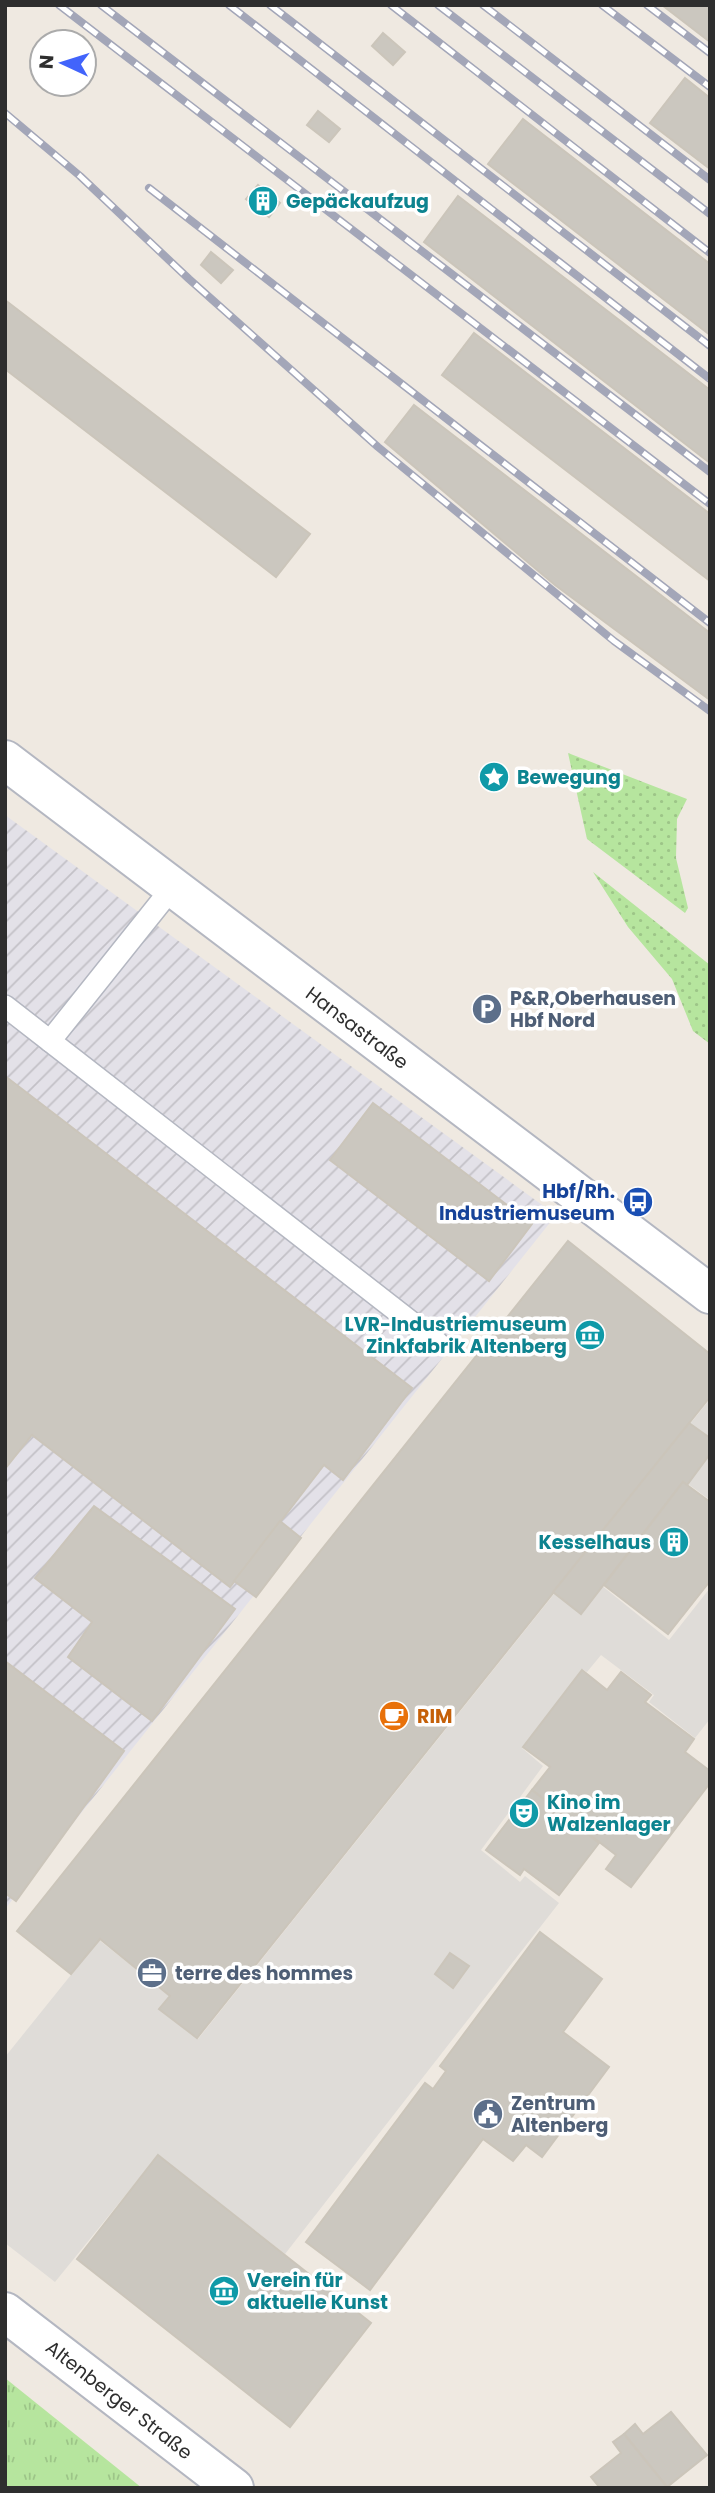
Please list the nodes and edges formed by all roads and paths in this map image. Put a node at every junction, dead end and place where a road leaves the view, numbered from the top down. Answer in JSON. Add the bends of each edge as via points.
{"nodes":[{"id":1,"x":5,"y":760,"type":"edge"},
{"id":2,"x":172,"y":888,"type":"junction"},
{"id":3,"x":5,"y":1006,"type":"edge"},
{"id":4,"x":50,"y":1041,"type":"junction"},
{"id":5,"x":710,"y":1294,"type":"edge"},
{"id":6,"x":438,"y":1343,"type":"dead end"},
{"id":7,"x":5,"y":2312,"type":"edge"},
{"id":8,"x":234,"y":2488,"type":"edge"}],
"edges":[{"from":1,"to":2,"type":"main road","name":"Hansastraße"},
{"from":2,"to":4,"type":"lane"},
{"from":2,"to":5,"type":"main road","name":"Hansastraße"},
{"from":3,"to":4,"type":"lane"},
{"from":4,"to":6,"type":"lane"},
{"from":7,"to":8,"type":"main road","name":"Altenberger Straße"}]}
